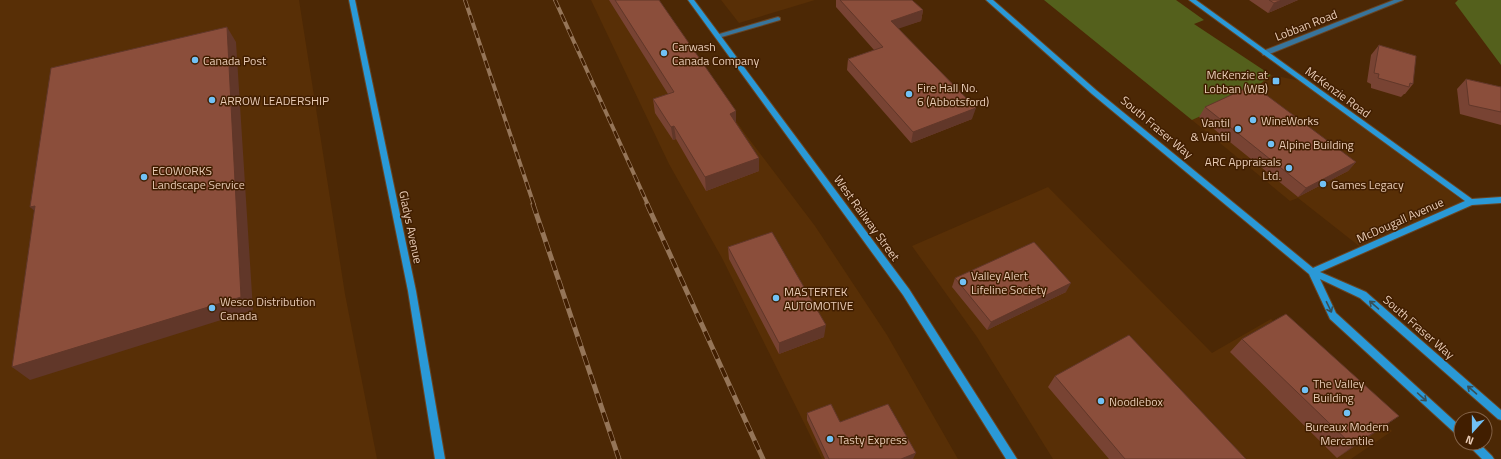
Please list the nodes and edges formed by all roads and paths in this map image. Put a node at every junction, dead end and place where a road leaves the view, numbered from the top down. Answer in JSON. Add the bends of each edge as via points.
{"nodes":[{"id":1,"x":352,"y":0,"type":"edge"},
{"id":2,"x":691,"y":0,"type":"edge"},
{"id":3,"x":989,"y":0,"type":"edge"},
{"id":4,"x":1192,"y":0,"type":"edge"},
{"id":5,"x":1400,"y":0,"type":"edge"},
{"id":6,"x":778,"y":19,"type":"dead end"},
{"id":7,"x":718,"y":36,"type":"junction"},
{"id":8,"x":1265,"y":53,"type":"junction"},
{"id":9,"x":1501,"y":200,"type":"edge"},
{"id":10,"x":1471,"y":202,"type":"junction"},
{"id":11,"x":1312,"y":272,"type":"junction"},
{"id":12,"x":1501,"y":416,"type":"edge"},
{"id":13,"x":1453,"y":426,"type":"edge"},
{"id":14,"x":1480,"y":451,"type":"edge"},
{"id":15,"x":440,"y":459,"type":"edge"},
{"id":16,"x":1012,"y":459,"type":"edge"},
{"id":17,"x":1489,"y":459,"type":"edge"}],
"edges":[{"from":1,"to":15,"type":"street","name":"Gladys Avenue","via":[[412,291]]},
{"from":2,"to":7,"type":"street","name":"West Railway Street"},
{"from":3,"to":11,"type":"street","name":"South Fraser Way","via":[[1100,97]]},
{"from":4,"to":8,"type":"street","name":"McKenzie Road"},
{"from":5,"to":8,"type":"street","name":"Lobban Road"},
{"from":6,"to":7,"type":"street"},
{"from":7,"to":16,"type":"street","name":"West Railway Street","via":[[906,292]]},
{"from":8,"to":10,"type":"street","name":"McKenzie Road"},
{"from":9,"to":10,"type":"street","name":"McDougall Avenue"},
{"from":10,"to":11,"type":"street","name":"McDougall Avenue"},
{"from":12,"to":11,"type":"street","name":"South Fraser Way","one_way":true,"via":[[1363,295]]},
{"from":11,"to":13,"type":"street","name":"South Fraser Way","one_way":true,"via":[[1333,316]]},
{"from":14,"to":17,"type":"street"}]}
